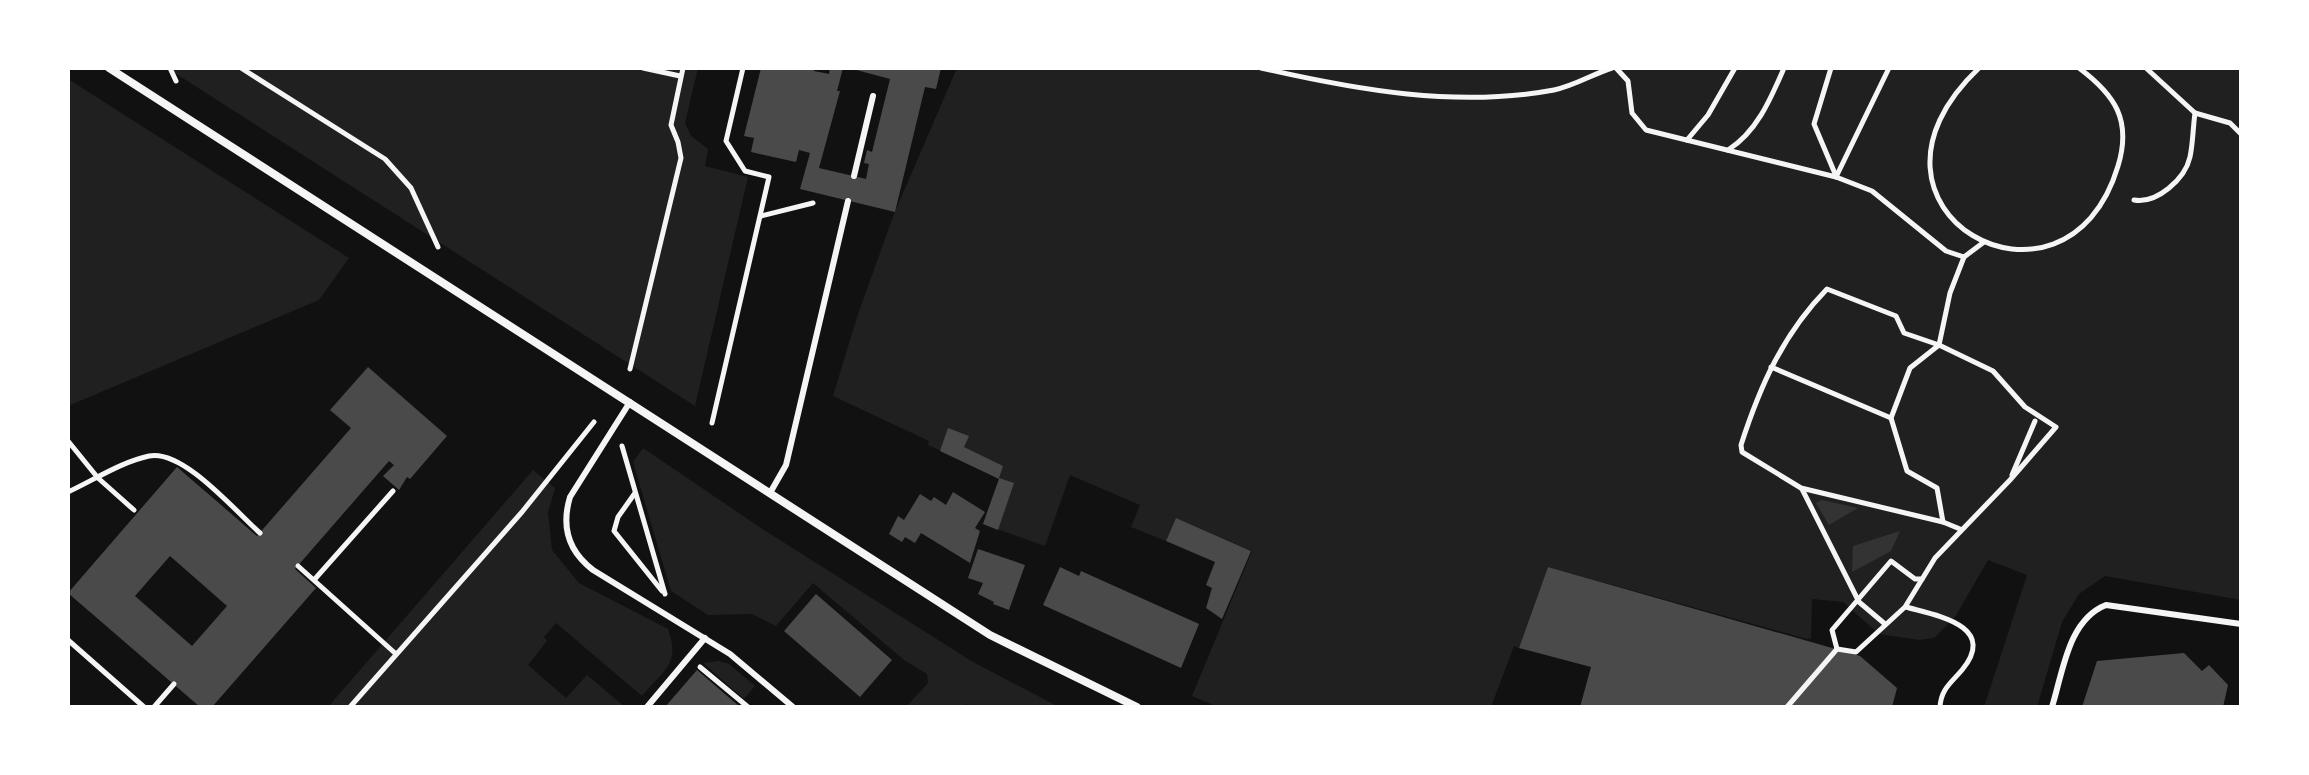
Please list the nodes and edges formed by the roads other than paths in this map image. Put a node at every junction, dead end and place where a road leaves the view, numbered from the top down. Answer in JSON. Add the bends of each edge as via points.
{"nodes":[{"id":1,"x":109,"y":68,"type":"edge"},
{"id":2,"x":873,"y":96,"type":"dead end"},
{"id":3,"x":854,"y":176,"type":"dead end"},
{"id":4,"x":848,"y":201,"type":"dead end"},
{"id":5,"x":630,"y":402,"type":"junction"},
{"id":6,"x":770,"y":493,"type":"junction"},
{"id":7,"x":2241,"y":624,"type":"edge"},
{"id":8,"x":705,"y":638,"type":"junction"},
{"id":9,"x":647,"y":707,"type":"edge"},
{"id":10,"x":793,"y":707,"type":"edge"},
{"id":11,"x":1137,"y":707,"type":"edge"},
{"id":12,"x":2052,"y":707,"type":"edge"}],
"edges":[{"from":1,"to":5,"type":"street"},
{"from":2,"to":3,"type":"lane"},
{"from":4,"to":6,"type":"lane","via":[[786,465]]},
{"from":5,"to":6,"type":"street"},
{"from":5,"to":8,"type":"lane","via":[[570,497],[565,513],[571,547],[593,570]]},
{"from":6,"to":11,"type":"street","via":[[990,635]]},
{"from":7,"to":12,"type":"lane","via":[[2106,605],[2092,611],[2075,633]]},
{"from":8,"to":9,"type":"lane"},
{"from":8,"to":10,"type":"lane"}]}
